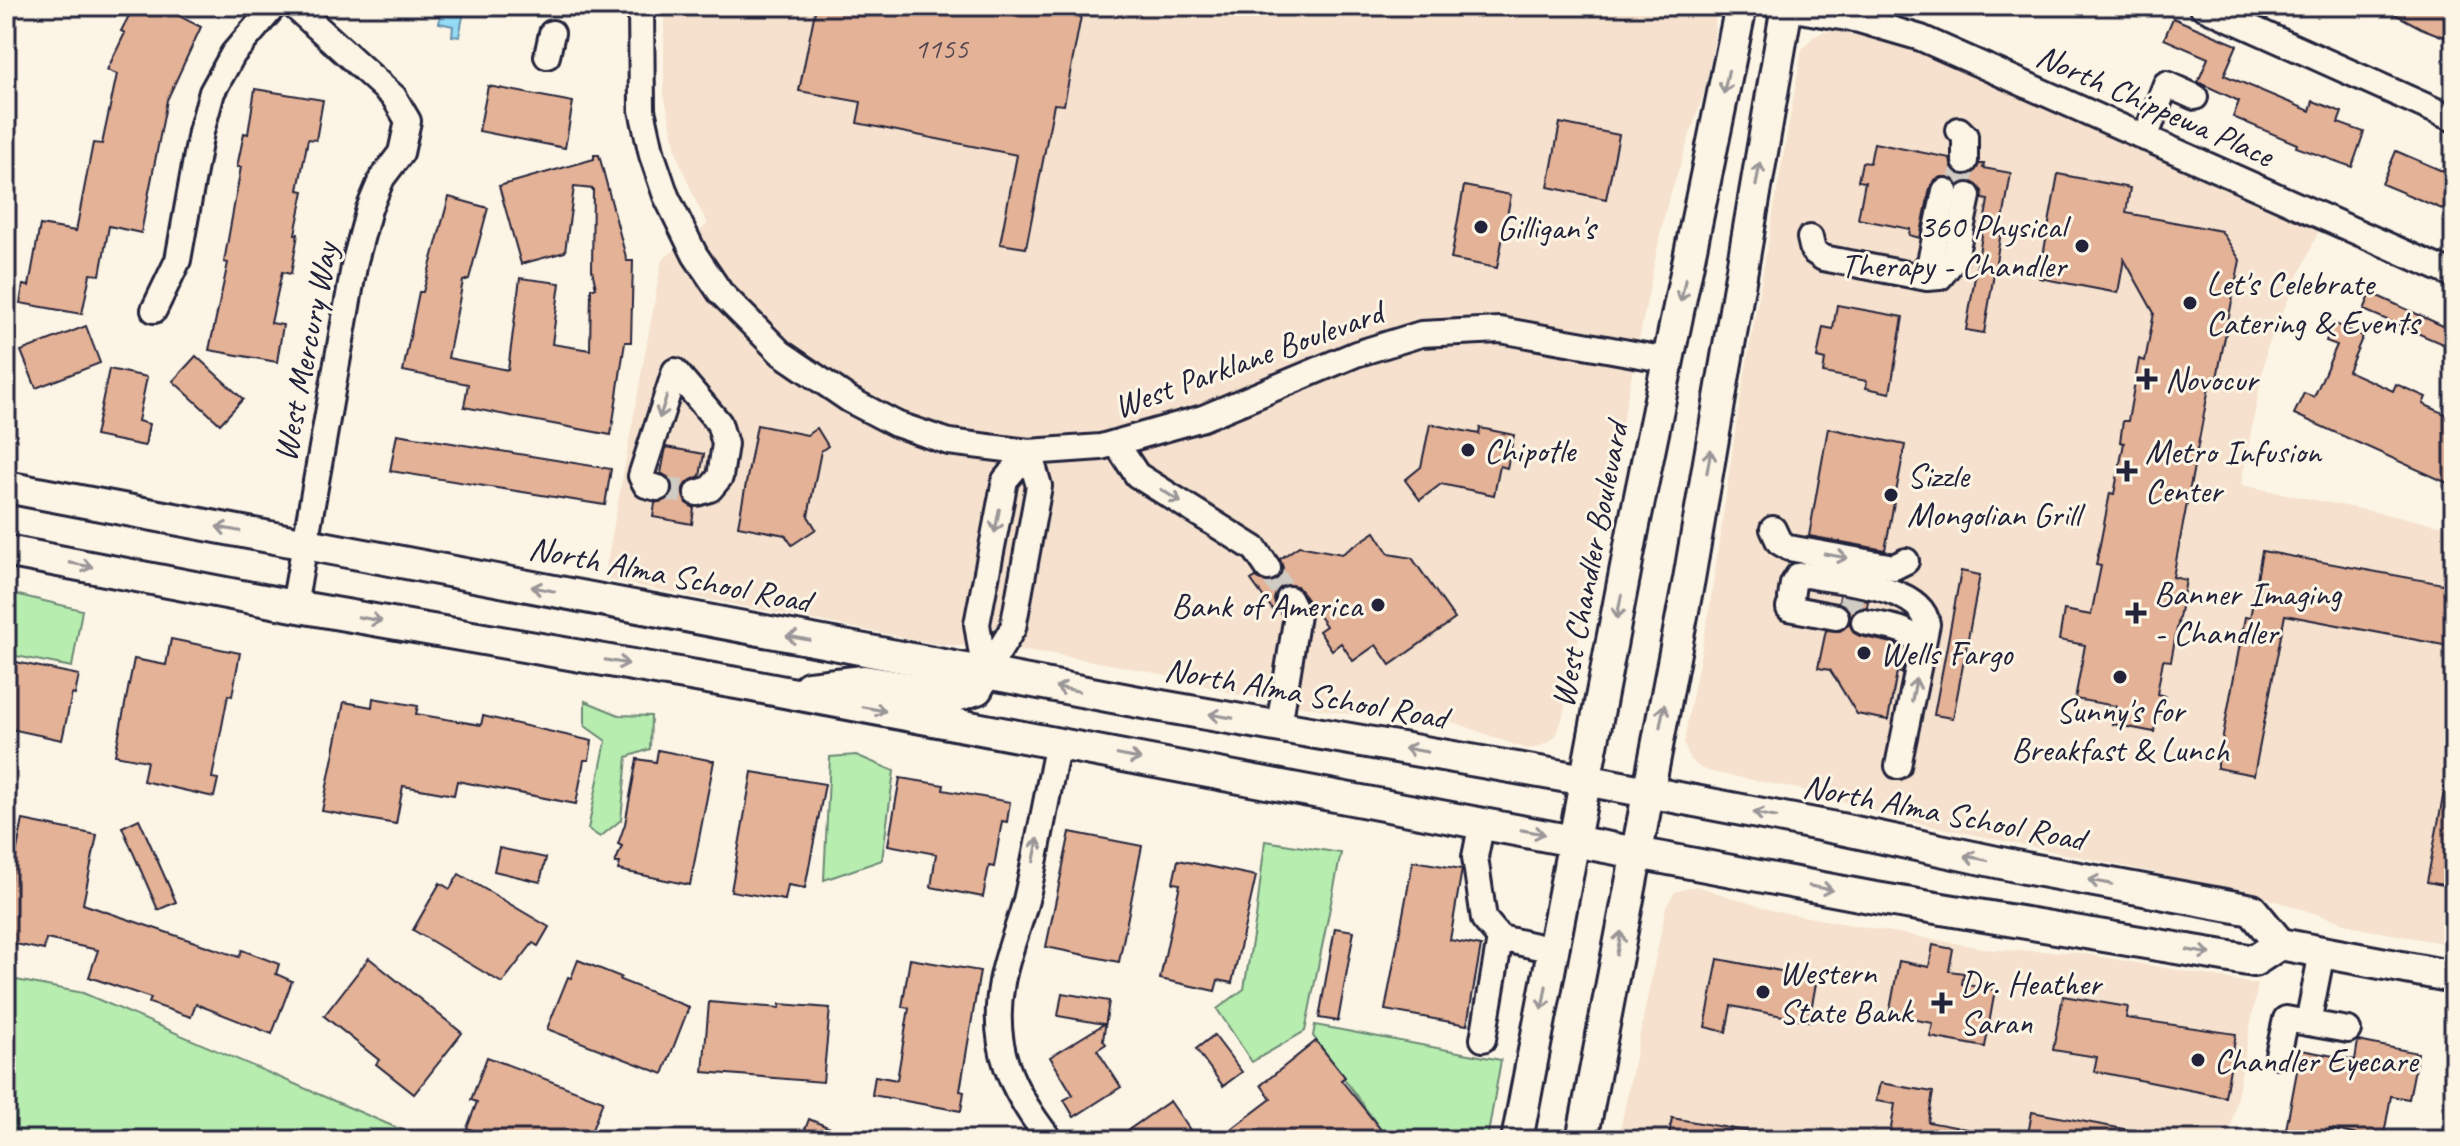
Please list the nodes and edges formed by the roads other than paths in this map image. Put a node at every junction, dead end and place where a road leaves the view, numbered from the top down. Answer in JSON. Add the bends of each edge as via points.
{"nodes":[{"id":1,"x":274,"y":6,"type":"edge"},
{"id":2,"x":294,"y":6,"type":"edge"},
{"id":3,"x":641,"y":6,"type":"edge"},
{"id":4,"x":1741,"y":6,"type":"edge"},
{"id":5,"x":2202,"y":6,"type":"edge"},
{"id":6,"x":1783,"y":7,"type":"edge"},
{"id":7,"x":2195,"y":97,"type":"dead end"},
{"id":8,"x":2454,"y":119,"type":"edge"},
{"id":9,"x":1962,"y":133,"type":"dead end"},
{"id":10,"x":2145,"y":138,"type":"junction"},
{"id":11,"x":1964,"y":161,"type":"tunnel mouth"},
{"id":12,"x":1957,"y":194,"type":"tunnel mouth"},
{"id":13,"x":1810,"y":238,"type":"dead end"},
{"id":14,"x":2454,"y":275,"type":"edge"},
{"id":15,"x":154,"y":310,"type":"dead end"},
{"id":16,"x":1668,"y":360,"type":"junction"},
{"id":17,"x":1116,"y":443,"type":"junction"},
{"id":18,"x":1029,"y":452,"type":"junction"},
{"id":19,"x":6,"y":487,"type":"edge"},
{"id":20,"x":658,"y":488,"type":"dead end"},
{"id":21,"x":697,"y":493,"type":"dead end"},
{"id":22,"x":1773,"y":529,"type":"dead end"},
{"id":23,"x":304,"y":543,"type":"junction"},
{"id":24,"x":6,"y":551,"type":"edge"},
{"id":25,"x":1906,"y":561,"type":"dead end"},
{"id":26,"x":1268,"y":568,"type":"tunnel mouth"},
{"id":27,"x":1289,"y":599,"type":"tunnel mouth"},
{"id":28,"x":294,"y":606,"type":"junction"},
{"id":29,"x":1838,"y":607,"type":"tunnel mouth"},
{"id":30,"x":1866,"y":613,"type":"tunnel mouth"},
{"id":31,"x":1924,"y":637,"type":"junction"},
{"id":32,"x":985,"y":674,"type":"junction"},
{"id":33,"x":775,"y":690,"type":"junction"},
{"id":34,"x":1279,"y":726,"type":"junction"},
{"id":35,"x":1058,"y":743,"type":"junction"},
{"id":36,"x":1898,"y":766,"type":"dead end"},
{"id":37,"x":1585,"y":780,"type":"junction"},
{"id":38,"x":1647,"y":793,"type":"junction"},
{"id":39,"x":1482,"y":822,"type":"junction"},
{"id":40,"x":1573,"y":839,"type":"junction"},
{"id":41,"x":1636,"y":851,"type":"junction"},
{"id":42,"x":1500,"y":938,"type":"junction"},
{"id":43,"x":2280,"y":944,"type":"junction"},
{"id":44,"x":1553,"y":950,"type":"junction"},
{"id":45,"x":2322,"y":952,"type":"junction"},
{"id":46,"x":2454,"y":977,"type":"edge"},
{"id":47,"x":2308,"y":1023,"type":"junction"},
{"id":48,"x":2348,"y":1030,"type":"dead end"},
{"id":49,"x":1483,"y":1039,"type":"dead end"},
{"id":50,"x":2278,"y":1055,"type":"dead end"},
{"id":51,"x":1050,"y":1140,"type":"edge"},
{"id":52,"x":1517,"y":1140,"type":"edge"},
{"id":53,"x":1582,"y":1140,"type":"edge"}],
"edges":[{"from":1,"to":15,"type":"street","via":[[233,54],[212,92],[178,260]]},
{"from":2,"to":23,"type":"street","name":"West Mercury Way","via":[[394,97],[408,121],[401,153],[382,178],[369,209],[355,261]]},
{"from":3,"to":18,"type":"street","name":"West Parklane Boulevard","via":[[642,110],[652,155],[695,255],[720,292],[781,353],[896,424],[949,442]]},
{"from":4,"to":16,"type":"main road","name":"West Chandler Boulevard","one_way":true},
{"from":5,"to":8,"type":"street"},
{"from":6,"to":10,"type":"street","name":"North Chippewa Place","via":[[1921,38]]},
{"from":38,"to":6,"type":"main road","one_way":true,"via":[[1689,579]]},
{"from":7,"to":10,"type":"street","via":[[2166,84]]},
{"from":9,"to":11,"type":"street"},
{"from":10,"to":14,"type":"street","name":"North Chippewa Place"},
{"from":12,"to":13,"type":"street","via":[[1926,277],[1823,258],[1813,251]]},
{"from":16,"to":17,"type":"street","name":"West Parklane Boulevard","via":[[1500,330],[1421,334],[1356,354],[1203,418]]},
{"from":16,"to":37,"type":"main road","name":"West Chandler Boulevard","one_way":true},
{"from":17,"to":18,"type":"street","name":"West Parklane Boulevard"},
{"from":17,"to":26,"type":"street","one_way":true,"via":[[1137,475],[1255,549]]},
{"from":18,"to":32,"type":"street","via":[[1039,486],[1013,628]]},
{"from":18,"to":32,"type":"street","one_way":true,"via":[[1005,480],[1002,495],[977,624]]},
{"from":23,"to":19,"type":"main road","name":"North Alma School Road","one_way":true},
{"from":21,"to":20,"type":"street","one_way":true,"via":[[715,486],[725,444],[719,423],[675,371],[641,476],[646,485]]},
{"from":22,"to":25,"type":"street","one_way":true,"via":[[1789,548],[1894,567]]},
{"from":23,"to":28,"type":"street","name":"West Mercury Way"},
{"from":32,"to":23,"type":"main road","name":"North Alma School Road","one_way":true},
{"from":24,"to":28,"type":"main road","one_way":true},
{"from":27,"to":34,"type":"street","via":[[1297,615]]},
{"from":28,"to":33,"type":"main road","one_way":true},
{"from":29,"to":31,"type":"street","via":[[1791,598],[1798,576],[1899,593],[1926,616]]},
{"from":30,"to":31,"type":"street","via":[[1919,641]]},
{"from":36,"to":31,"type":"street","one_way":true},
{"from":32,"to":33,"type":"main road","via":[[977,689],[956,696],[864,681]]},
{"from":34,"to":32,"type":"main road","name":"North Alma School Road","one_way":true},
{"from":33,"to":35,"type":"main road","one_way":true},
{"from":37,"to":34,"type":"main road","name":"North Alma School Road","one_way":true},
{"from":35,"to":39,"type":"main road","one_way":true},
{"from":51,"to":35,"type":"street","one_way":true,"via":[[1008,1075],[998,1033],[1002,982]]},
{"from":37,"to":38,"type":"main road","name":"North Alma School Road"},
{"from":37,"to":40,"type":"main road","name":"West Chandler Boulevard"},
{"from":38,"to":41,"type":"main road"},
{"from":43,"to":38,"type":"main road","name":"North Alma School Road","one_way":true,"via":[[2252,910]]},
{"from":39,"to":40,"type":"main road","one_way":true},
{"from":39,"to":42,"type":"street","via":[[1475,857],[1479,888],[1484,919]]},
{"from":40,"to":41,"type":"main road"},
{"from":40,"to":44,"type":"main road","name":"West Chandler Boulevard"},
{"from":41,"to":43,"type":"main road","one_way":true,"via":[[1870,897],[2254,961]]},
{"from":53,"to":41,"type":"main road","one_way":true},
{"from":42,"to":44,"type":"street"},
{"from":42,"to":49,"type":"street"},
{"from":43,"to":45,"type":"main road"},
{"from":44,"to":52,"type":"main road","name":"West Chandler Boulevard","one_way":true},
{"from":45,"to":46,"type":"main road"},
{"from":45,"to":47,"type":"street"},
{"from":47,"to":48,"type":"street"},
{"from":47,"to":50,"type":"street","via":[[2286,1019]]}]}
